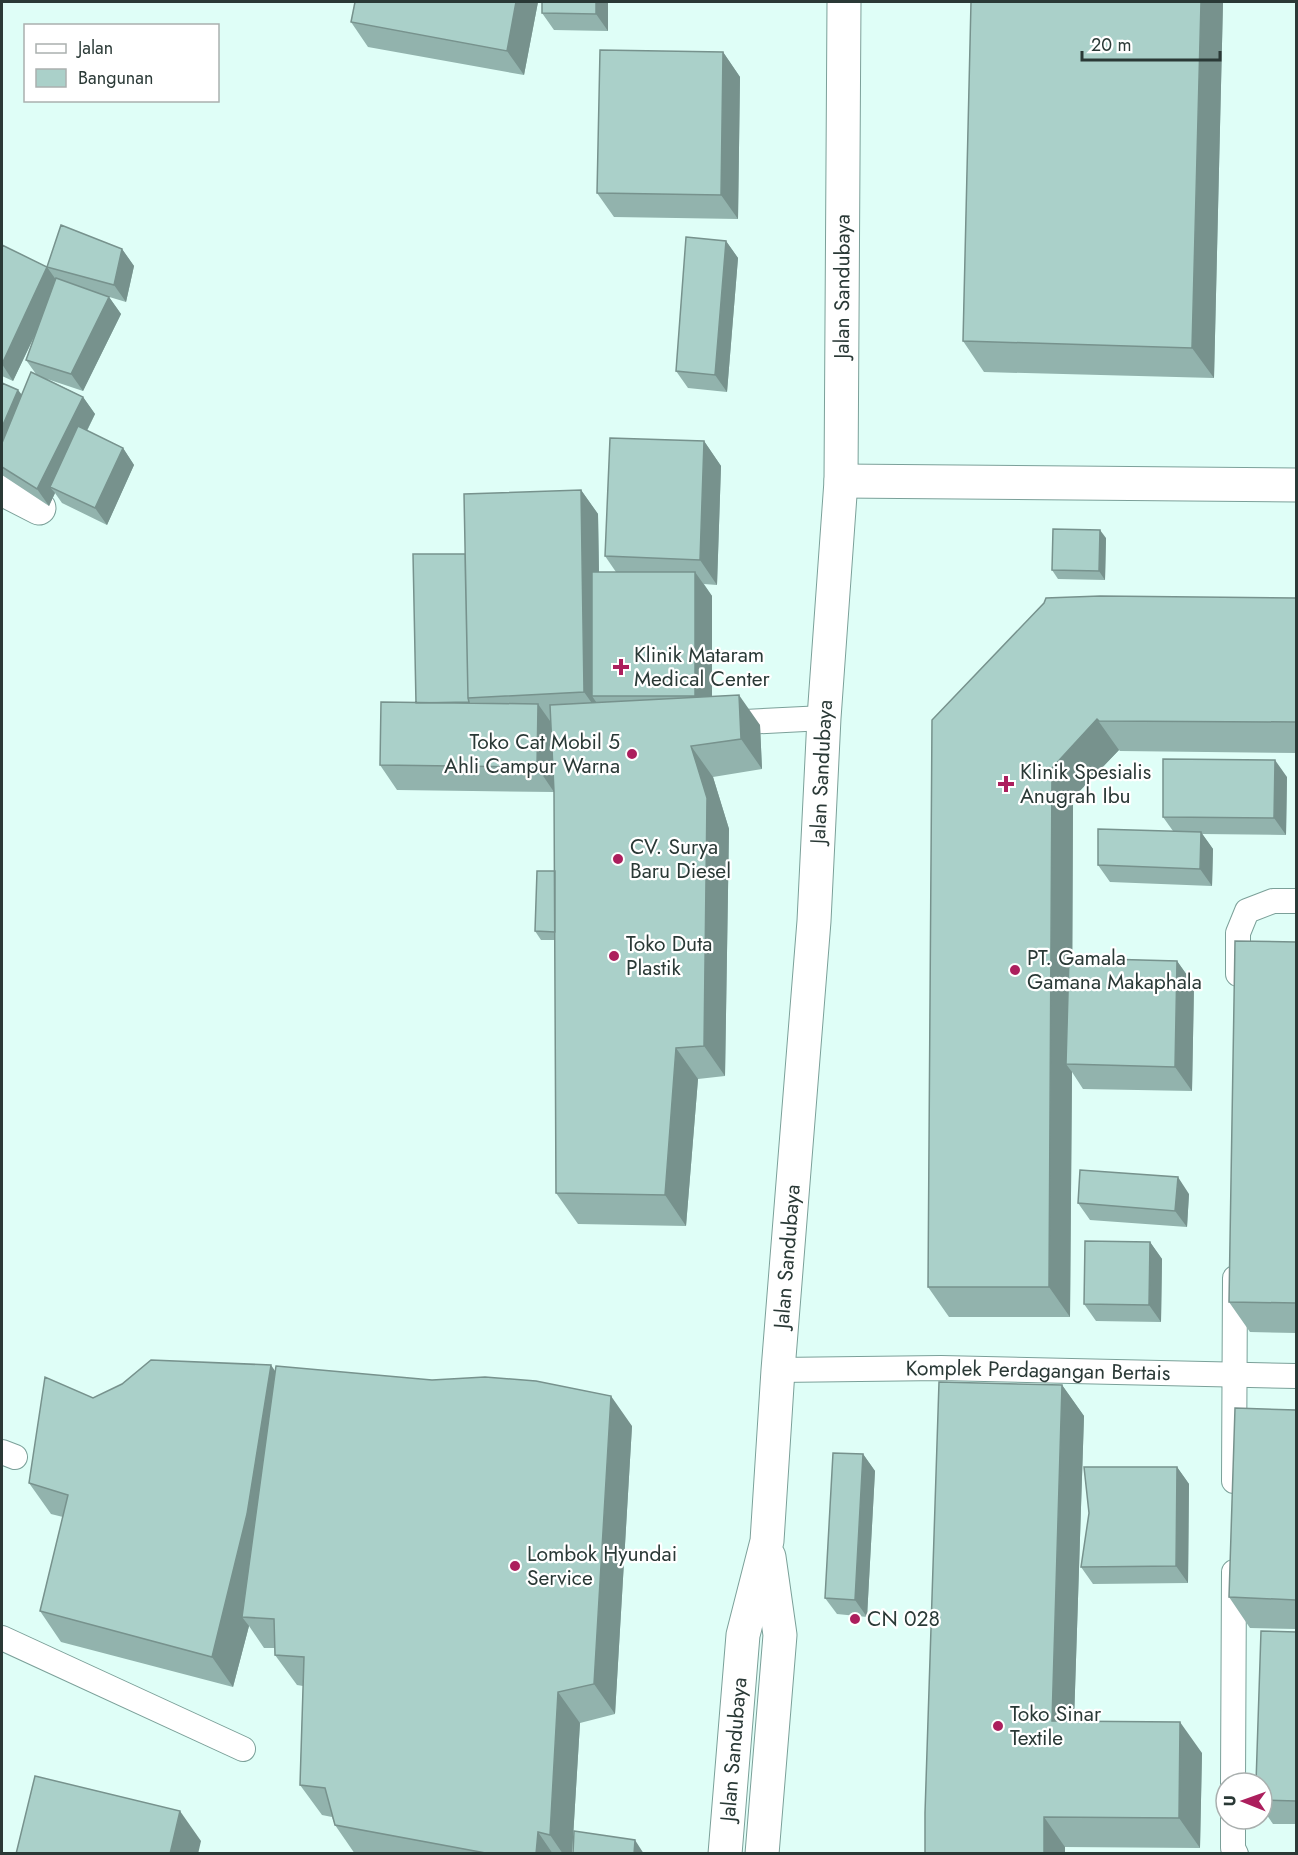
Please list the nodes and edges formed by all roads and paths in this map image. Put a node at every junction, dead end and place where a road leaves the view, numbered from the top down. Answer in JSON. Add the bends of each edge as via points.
{"nodes":[{"id":1,"x":844,"y":2,"type":"edge"},
{"id":2,"x":841,"y":482,"type":"junction"},
{"id":3,"x":1296,"y":485,"type":"edge"},
{"id":4,"x":2,"y":489,"type":"edge"},
{"id":5,"x":39,"y":508,"type":"edge"},
{"id":6,"x":824,"y":718,"type":"junction"},
{"id":7,"x":706,"y":724,"type":"edge"},
{"id":8,"x":1296,"y":901,"type":"edge"},
{"id":9,"x":1238,"y":993,"type":"edge"},
{"id":10,"x":1235,"y":1256,"type":"edge"},
{"id":11,"x":778,"y":1370,"type":"junction"},
{"id":12,"x":1234,"y":1376,"type":"junction"},
{"id":13,"x":1296,"y":1376,"type":"edge"},
{"id":14,"x":1234,"y":1508,"type":"edge"},
{"id":15,"x":767,"y":1540,"type":"junction"},
{"id":16,"x":1234,"y":1556,"type":"edge"},
{"id":17,"x":2,"y":1638,"type":"edge"},
{"id":18,"x":243,"y":1749,"type":"dead end"},
{"id":19,"x":1233,"y":1771,"type":"edge"},
{"id":20,"x":1233,"y":1831,"type":"edge"},
{"id":21,"x":725,"y":1854,"type":"edge"},
{"id":22,"x":762,"y":1854,"type":"edge"},
{"id":23,"x":1236,"y":1854,"type":"edge"}],
"edges":[{"from":1,"to":2,"type":"main road","name":"Jalan Sandubaya"},
{"from":2,"to":3,"type":"main road"},
{"from":2,"to":6,"type":"main road","name":"Jalan Sandubaya"},
{"from":4,"to":5,"type":"main road"},
{"from":6,"to":7,"type":"lane"},
{"from":6,"to":11,"type":"main road","name":"Jalan Sandubaya","via":[[814,921]]},
{"from":8,"to":9,"type":"lane","via":[[1273,901],[1247,911],[1238,933]]},
{"from":10,"to":12,"type":"lane"},
{"from":11,"to":12,"type":"lane","name":"Komplek Perdagangan Bertais","via":[[941,1368]]},
{"from":11,"to":15,"type":"main road","name":"Jalan Sandubaya"},
{"from":12,"to":13,"type":"lane","name":"Komplek Perdagangan Bertais"},
{"from":12,"to":14,"type":"lane"},
{"from":15,"to":21,"type":"main road","name":"Jalan Sandubaya","via":[[743,1635]]},
{"from":15,"to":22,"type":"main road","name":"Jalan Sandubaya","via":[[780,1635]]},
{"from":16,"to":19,"type":"lane"},
{"from":17,"to":18,"type":"lane"},
{"from":20,"to":23,"type":"lane"}]}
